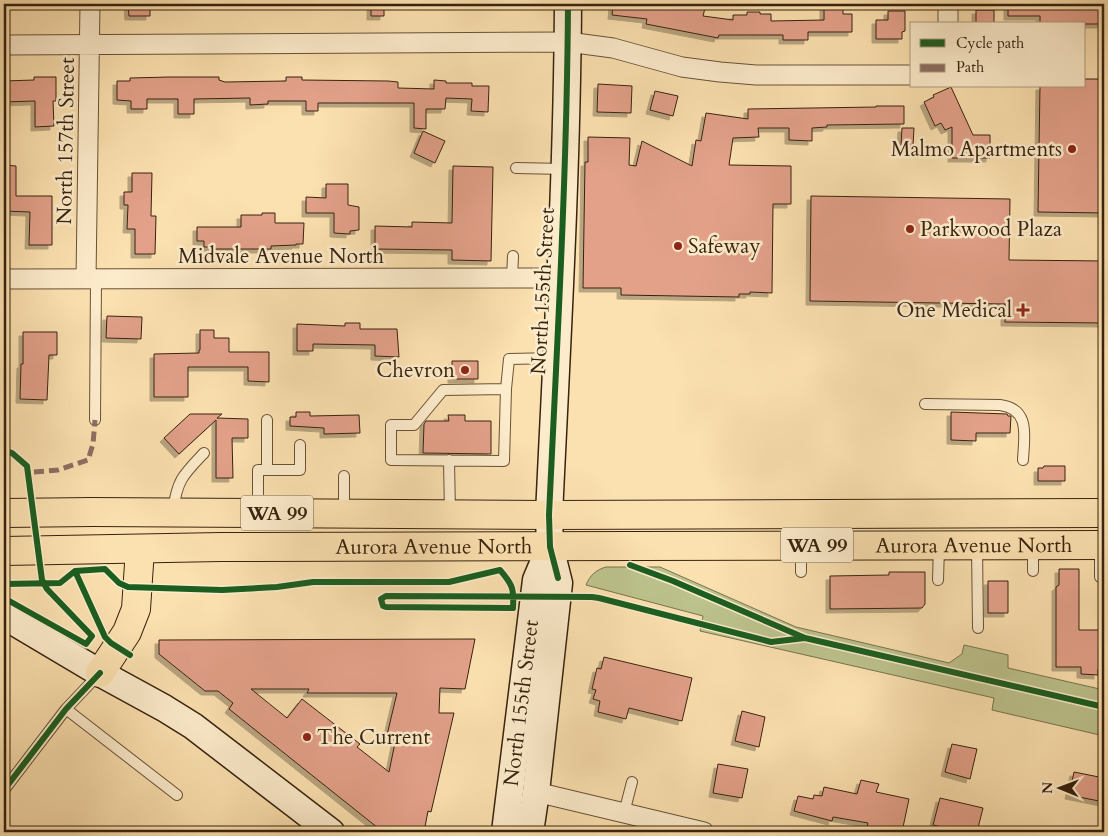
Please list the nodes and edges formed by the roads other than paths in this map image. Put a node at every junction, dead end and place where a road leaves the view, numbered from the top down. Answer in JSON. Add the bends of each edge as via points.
{"nodes":[{"id":1,"x":90,"y":4,"type":"edge"},
{"id":2,"x":568,"y":4,"type":"edge"},
{"id":3,"x":948,"y":4,"type":"edge"},
{"id":4,"x":948,"y":22,"type":"edge"},
{"id":5,"x":568,"y":42,"type":"junction"},
{"id":6,"x":90,"y":45,"type":"junction"},
{"id":7,"x":4,"y":46,"type":"edge"},
{"id":8,"x":910,"y":75,"type":"edge"},
{"id":9,"x":516,"y":168,"type":"dead end"},
{"id":10,"x":565,"y":169,"type":"junction"},
{"id":11,"x":513,"y":256,"type":"dead end"},
{"id":12,"x":512,"y":278,"type":"junction"},
{"id":13,"x":559,"y":278,"type":"junction"},
{"id":14,"x":4,"y":279,"type":"edge"},
{"id":15,"x":91,"y":279,"type":"junction"},
{"id":16,"x":556,"y":358,"type":"junction"},
{"id":17,"x":506,"y":389,"type":"junction"},
{"id":18,"x":925,"y":404,"type":"dead end"},
{"id":19,"x":95,"y":420,"type":"dead end"},
{"id":20,"x":267,"y":420,"type":"dead end"},
{"id":21,"x":300,"y":446,"type":"dead end"},
{"id":22,"x":204,"y":453,"type":"dead end"},
{"id":23,"x":449,"y":460,"type":"junction"},
{"id":24,"x":1023,"y":460,"type":"dead end"},
{"id":25,"x":267,"y":470,"type":"junction"},
{"id":26,"x":344,"y":476,"type":"dead end"},
{"id":27,"x":173,"y":512,"type":"junction"},
{"id":28,"x":4,"y":513,"type":"edge"},
{"id":29,"x":258,"y":513,"type":"junction"},
{"id":30,"x":1104,"y":513,"type":"edge"},
{"id":31,"x":344,"y":514,"type":"junction"},
{"id":32,"x":450,"y":514,"type":"junction"},
{"id":33,"x":549,"y":515,"type":"junction"},
{"id":34,"x":801,"y":545,"type":"junction"},
{"id":35,"x":1102,"y":545,"type":"edge"},
{"id":36,"x":939,"y":546,"type":"junction"},
{"id":37,"x":977,"y":546,"type":"junction"},
{"id":38,"x":550,"y":547,"type":"junction"},
{"id":39,"x":140,"y":549,"type":"junction"},
{"id":40,"x":4,"y":551,"type":"edge"},
{"id":41,"x":801,"y":572,"type":"dead end"},
{"id":42,"x":1100,"y":577,"type":"dead end"},
{"id":43,"x":938,"y":580,"type":"dead end"},
{"id":44,"x":4,"y":616,"type":"edge"},
{"id":45,"x":978,"y":628,"type":"dead end"},
{"id":46,"x":100,"y":673,"type":"junction"},
{"id":47,"x":66,"y":709,"type":"junction"},
{"id":48,"x":632,"y":782,"type":"dead end"},
{"id":49,"x":4,"y":790,"type":"edge"},
{"id":50,"x":536,"y":792,"type":"junction"},
{"id":51,"x":177,"y":796,"type":"dead end"},
{"id":52,"x":624,"y":813,"type":"junction"},
{"id":53,"x":331,"y":832,"type":"edge"},
{"id":54,"x":505,"y":832,"type":"edge"},
{"id":55,"x":530,"y":832,"type":"edge"},
{"id":56,"x":704,"y":832,"type":"edge"}],
"edges":[{"from":1,"to":6,"type":"street","name":"North 157th Street"},
{"from":2,"to":5,"type":"street","name":"North 155th Street"},
{"from":3,"to":4,"type":"street"},
{"from":5,"to":6,"type":"street"},
{"from":5,"to":8,"type":"street","via":[[613,48],[682,67],[720,72]]},
{"from":5,"to":10,"type":"street","name":"North 155th Street"},
{"from":6,"to":7,"type":"street"},
{"from":6,"to":15,"type":"street","name":"North 157th Street"},
{"from":9,"to":10,"type":"lane"},
{"from":10,"to":13,"type":"street","name":"North 155th Street"},
{"from":11,"to":12,"type":"lane"},
{"from":12,"to":13,"type":"street","name":"Midvale Avenue North"},
{"from":12,"to":15,"type":"street","name":"Midvale Avenue North"},
{"from":13,"to":16,"type":"street","name":"North 155th Street"},
{"from":14,"to":15,"type":"street","name":"Midvale Avenue North"},
{"from":15,"to":19,"type":"lane"},
{"from":16,"to":17,"type":"lane","via":[[509,359]]},
{"from":16,"to":33,"type":"street","name":"North 155th Street"},
{"from":17,"to":23,"type":"lane","via":[[504,461]]},
{"from":17,"to":23,"type":"lane","via":[[443,390],[414,425],[391,425],[391,460]]},
{"from":18,"to":24,"type":"lane","via":[[1010,406],[1020,414],[1024,427]]},
{"from":20,"to":25,"type":"lane"},
{"from":21,"to":25,"type":"lane","via":[[300,470]]},
{"from":22,"to":27,"type":"lane","via":[[184,473],[176,490]]},
{"from":23,"to":32,"type":"lane"},
{"from":25,"to":29,"type":"lane","via":[[258,470]]},
{"from":26,"to":31,"type":"lane"},
{"from":27,"to":28,"type":"highway","name":"Aurora Avenue North","number":"WA 99"},
{"from":27,"to":29,"type":"highway","name":"Aurora Avenue North","number":"WA 99"},
{"from":29,"to":31,"type":"highway","name":"Aurora Avenue North","number":"WA 99"},
{"from":30,"to":33,"type":"highway","name":"Aurora Avenue North","number":"WA 99"},
{"from":31,"to":32,"type":"highway","name":"Aurora Avenue North","number":"WA 99"},
{"from":32,"to":33,"type":"highway","name":"Aurora Avenue North","number":"WA 99"},
{"from":33,"to":38,"type":"street","name":"North 155th Street"},
{"from":34,"to":36,"type":"highway","name":"Aurora Avenue North","number":"WA 99"},
{"from":34,"to":38,"type":"highway","name":"Aurora Avenue North","number":"WA 99"},
{"from":34,"to":41,"type":"lane"},
{"from":35,"to":37,"type":"highway","name":"Aurora Avenue North","number":"WA 99","via":[[1033,558]]},
{"from":35,"to":42,"type":"lane"},
{"from":36,"to":37,"type":"highway","name":"Aurora Avenue North","number":"WA 99"},
{"from":36,"to":43,"type":"lane"},
{"from":37,"to":45,"type":"lane"},
{"from":38,"to":39,"type":"highway","name":"Aurora Avenue North","number":"WA 99"},
{"from":38,"to":50,"type":"street","name":"North 155th Street","via":[[560,583]]},
{"from":38,"to":54,"type":"street","name":"North 155th Street","via":[[536,580]]},
{"from":39,"to":40,"type":"highway","name":"Aurora Avenue North","number":"WA 99"},
{"from":39,"to":46,"type":"highway","via":[[136,609],[127,632]]},
{"from":44,"to":46,"type":"street"},
{"from":46,"to":47,"type":"lane"},
{"from":46,"to":53,"type":"street","via":[[193,726]]},
{"from":47,"to":49,"type":"lane"},
{"from":47,"to":51,"type":"lane"},
{"from":48,"to":52,"type":"lane"},
{"from":50,"to":52,"type":"street"},
{"from":50,"to":55,"type":"street","name":"North 155th Street"},
{"from":52,"to":56,"type":"street"}]}
